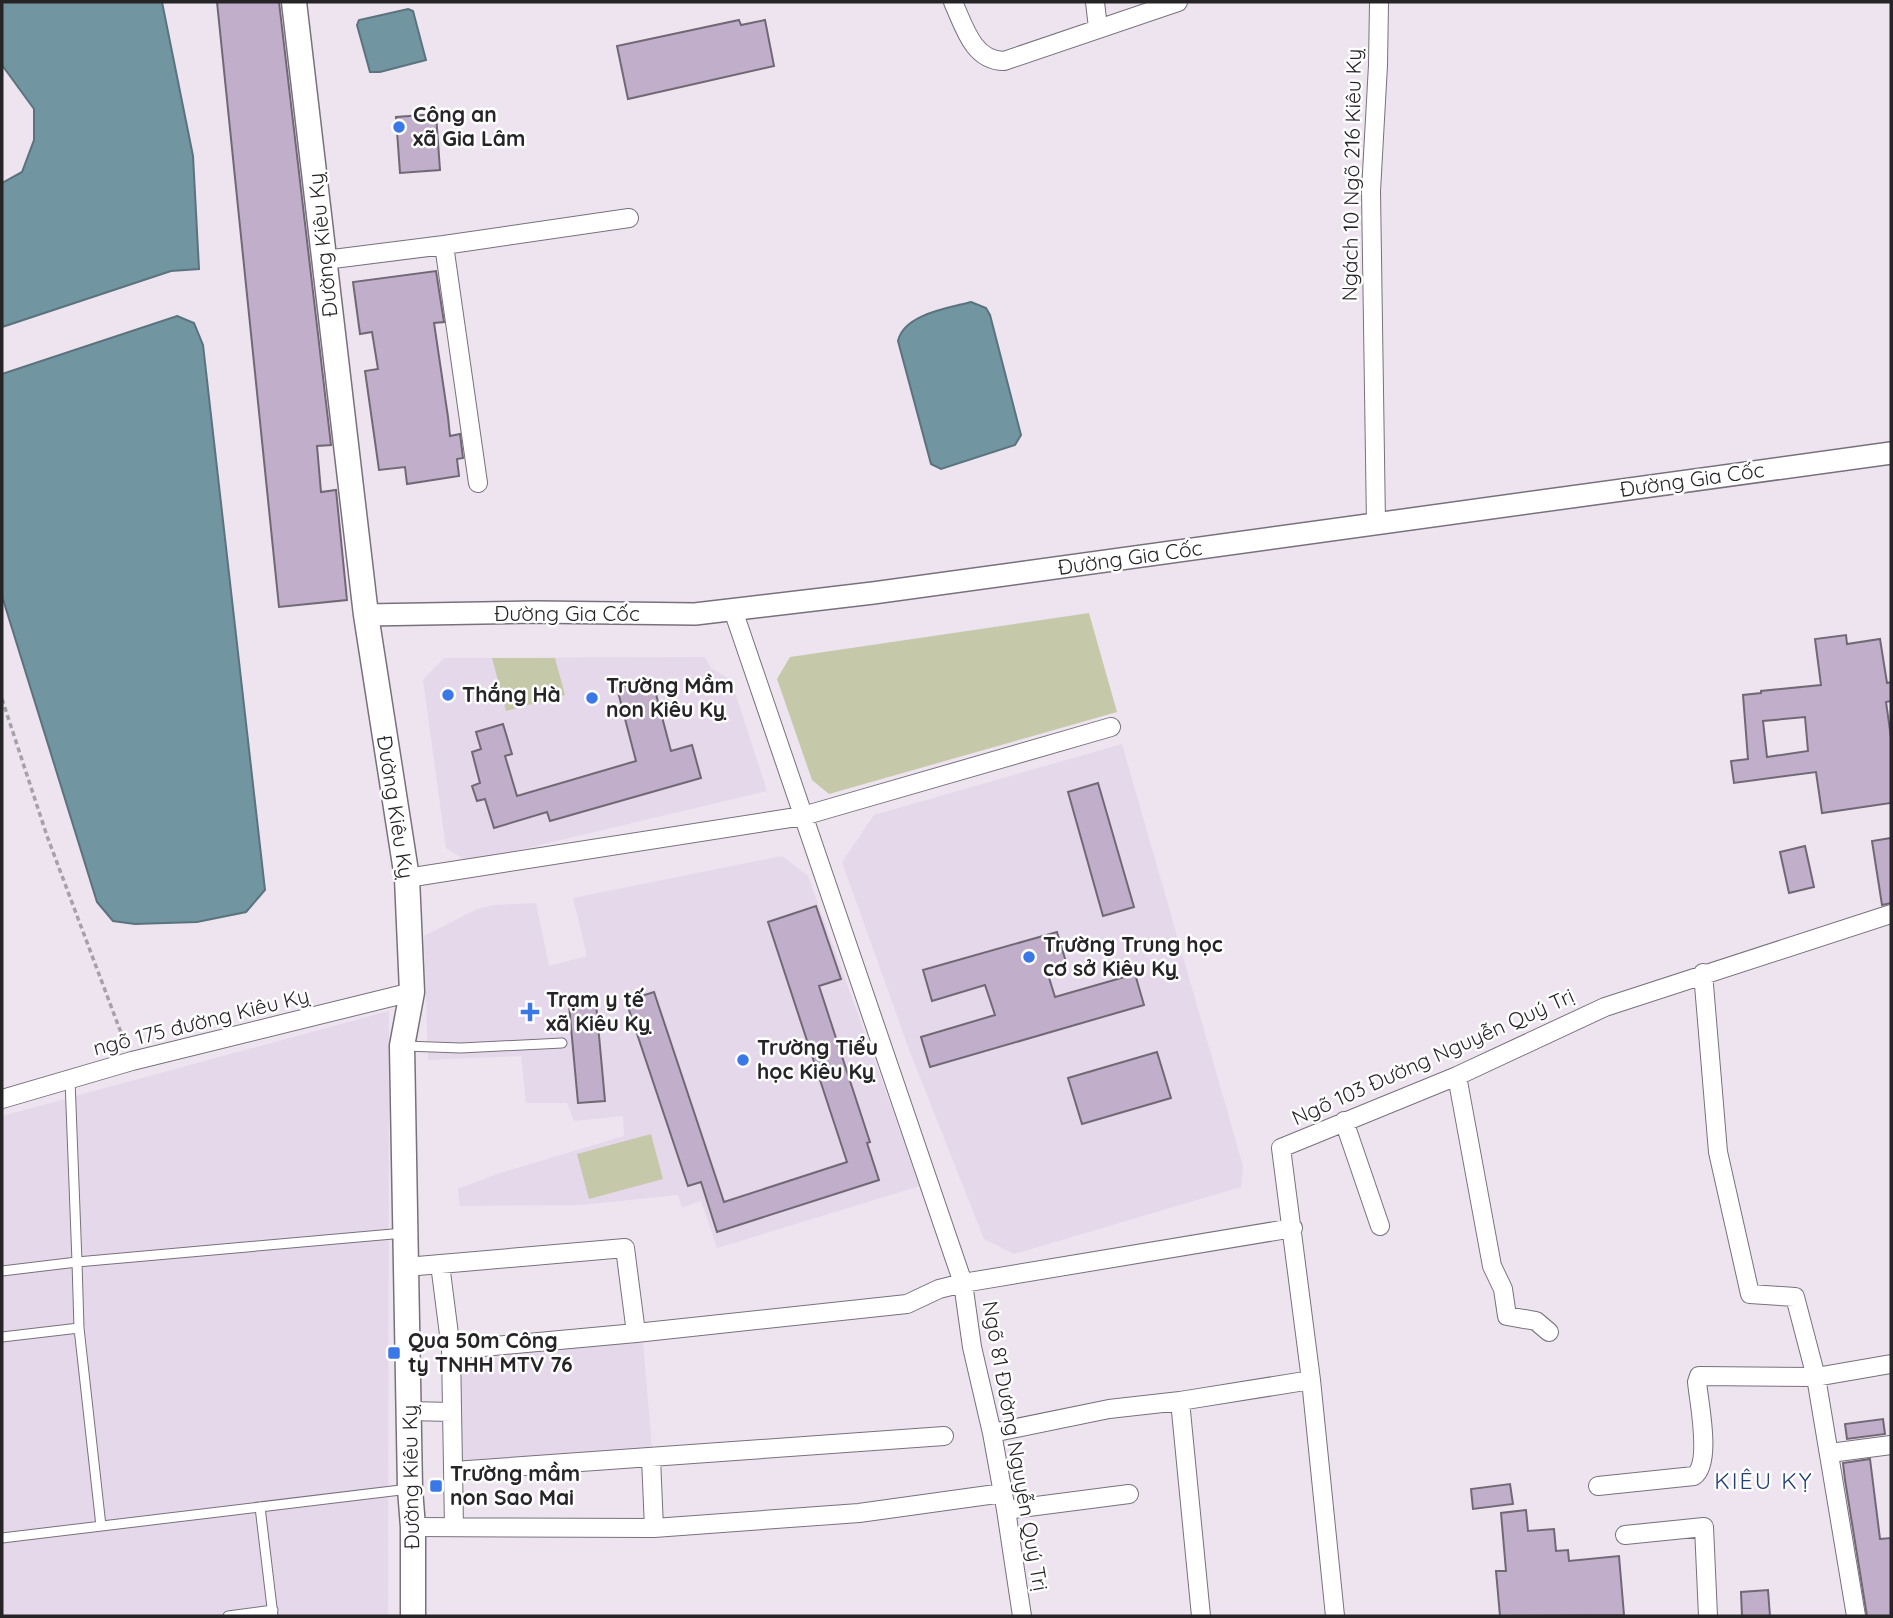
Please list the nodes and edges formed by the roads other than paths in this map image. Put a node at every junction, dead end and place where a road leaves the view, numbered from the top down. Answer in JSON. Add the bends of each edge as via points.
{"nodes":[{"id":1,"x":295,"y":2,"type":"edge"},
{"id":2,"x":953,"y":2,"type":"edge"},
{"id":3,"x":1095,"y":2,"type":"edge"},
{"id":4,"x":1178,"y":2,"type":"edge"},
{"id":5,"x":1379,"y":2,"type":"edge"},
{"id":6,"x":1098,"y":28,"type":"junction"},
{"id":7,"x":629,"y":218,"type":"dead end"},
{"id":8,"x":444,"y":245,"type":"junction"},
{"id":9,"x":325,"y":260,"type":"junction"},
{"id":10,"x":1891,"y":453,"type":"edge"},
{"id":11,"x":478,"y":482,"type":"dead end"},
{"id":12,"x":1376,"y":524,"type":"junction"},
{"id":13,"x":733,"y":610,"type":"junction"},
{"id":14,"x":366,"y":615,"type":"junction"},
{"id":15,"x":1111,"y":727,"type":"dead end"},
{"id":16,"x":803,"y":816,"type":"junction"},
{"id":17,"x":407,"y":878,"type":"junction"},
{"id":18,"x":1891,"y":914,"type":"edge"},
{"id":19,"x":1703,"y":973,"type":"junction"},
{"id":20,"x":412,"y":992,"type":"junction"},
{"id":21,"x":562,"y":1043,"type":"dead end"},
{"id":22,"x":402,"y":1046,"type":"junction"},
{"id":23,"x":1457,"y":1076,"type":"junction"},
{"id":24,"x":70,"y":1080,"type":"junction"},
{"id":25,"x":2,"y":1099,"type":"edge"},
{"id":26,"x":1344,"y":1121,"type":"junction"},
{"id":27,"x":1380,"y":1226,"type":"dead end"},
{"id":28,"x":1293,"y":1228,"type":"junction"},
{"id":29,"x":405,"y":1233,"type":"junction"},
{"id":30,"x":77,"y":1262,"type":"junction"},
{"id":31,"x":440,"y":1264,"type":"junction"},
{"id":32,"x":406,"y":1267,"type":"junction"},
{"id":33,"x":2,"y":1271,"type":"edge"},
{"id":34,"x":962,"y":1283,"type":"junction"},
{"id":35,"x":79,"y":1328,"type":"junction"},
{"id":36,"x":1549,"y":1332,"type":"dead end"},
{"id":37,"x":636,"y":1333,"type":"junction"},
{"id":38,"x":2,"y":1337,"type":"edge"},
{"id":39,"x":451,"y":1350,"type":"junction"},
{"id":40,"x":1891,"y":1364,"type":"edge"},
{"id":41,"x":1816,"y":1377,"type":"junction"},
{"id":42,"x":1311,"y":1380,"type":"junction"},
{"id":43,"x":1180,"y":1401,"type":"junction"},
{"id":44,"x":409,"y":1411,"type":"junction"},
{"id":45,"x":452,"y":1412,"type":"junction"},
{"id":46,"x":992,"y":1433,"type":"junction"},
{"id":47,"x":944,"y":1436,"type":"dead end"},
{"id":48,"x":1891,"y":1446,"type":"edge"},
{"id":49,"x":1830,"y":1453,"type":"junction"},
{"id":50,"x":651,"y":1458,"type":"junction"},
{"id":51,"x":454,"y":1471,"type":"junction"},
{"id":52,"x":1598,"y":1486,"type":"dead end"},
{"id":53,"x":410,"y":1489,"type":"junction"},
{"id":54,"x":1129,"y":1494,"type":"dead end"},
{"id":55,"x":1005,"y":1502,"type":"junction"},
{"id":56,"x":260,"y":1507,"type":"junction"},
{"id":57,"x":101,"y":1526,"type":"junction"},
{"id":58,"x":413,"y":1527,"type":"junction"},
{"id":59,"x":454,"y":1527,"type":"junction"},
{"id":60,"x":654,"y":1528,"type":"junction"},
{"id":61,"x":1625,"y":1535,"type":"dead end"},
{"id":62,"x":2,"y":1538,"type":"edge"},
{"id":63,"x":273,"y":1613,"type":"edge"},
{"id":64,"x":228,"y":1616,"type":"edge"},
{"id":65,"x":413,"y":1616,"type":"edge"},
{"id":66,"x":1022,"y":1616,"type":"edge"},
{"id":67,"x":1202,"y":1616,"type":"edge"},
{"id":68,"x":1335,"y":1616,"type":"edge"},
{"id":69,"x":1708,"y":1616,"type":"edge"},
{"id":70,"x":1856,"y":1616,"type":"edge"}],
"edges":[{"from":1,"to":9,"type":"main road","name":"Đường Kiêu Kỵ"},
{"from":2,"to":6,"type":"street","via":[[973,45],[993,61],[1017,58]]},
{"from":3,"to":6,"type":"street"},
{"from":4,"to":6,"type":"street"},
{"from":5,"to":12,"type":"street","name":"Ngách 10 Ngõ 216 Kiêu Kỵ","via":[[1371,191]]},
{"from":7,"to":8,"type":"street"},
{"from":8,"to":9,"type":"street"},
{"from":8,"to":11,"type":"street"},
{"from":9,"to":14,"type":"main road","name":"Đường Kiêu Kỵ"},
{"from":10,"to":12,"type":"street","name":"Đường Gia Cốc"},
{"from":12,"to":13,"type":"street","name":"Đường Gia Cốc"},
{"from":13,"to":14,"type":"street","name":"Đường Gia Cốc"},
{"from":13,"to":16,"type":"street"},
{"from":14,"to":17,"type":"main road","name":"Đường Kiêu Kỵ"},
{"from":15,"to":16,"type":"street"},
{"from":16,"to":17,"type":"street"},
{"from":16,"to":34,"type":"street"},
{"from":17,"to":20,"type":"main road","name":"Đường Kiêu Kỵ"},
{"from":18,"to":19,"type":"street","name":"Ngõ 103 Đường Nguyễn Quý Trị"},
{"from":19,"to":23,"type":"street","name":"Ngõ 103 Đường Nguyễn Quý Trị","via":[[1605,1007]]},
{"from":19,"to":41,"type":"street","via":[[1718,1152],[1750,1294],[1796,1297]]},
{"from":20,"to":22,"type":"main road","name":"Đường Kiêu Kỵ"},
{"from":20,"to":24,"type":"street","name":"ngõ 175 đường Kiêu Kỵ"},
{"from":21,"to":22,"type":"lane"},
{"from":22,"to":29,"type":"main road","name":"Đường Kiêu Kỵ"},
{"from":23,"to":26,"type":"street","name":"Ngõ 103 Đường Nguyễn Quý Trị"},
{"from":23,"to":36,"type":"street","via":[[1492,1266],[1503,1289],[1507,1316],[1536,1321]]},
{"from":24,"to":25,"type":"street","name":"ngõ 175 đường Kiêu Kỵ"},
{"from":24,"to":30,"type":"lane"},
{"from":26,"to":27,"type":"street"},
{"from":26,"to":28,"type":"street","name":"Ngõ 103 Đường Nguyễn Quý Trị","via":[[1281,1149]]},
{"from":28,"to":34,"type":"street","name":"Ngõ 81 Đường Nguyễn Quý Trị"},
{"from":28,"to":42,"type":"street","name":"Ngõ 103 Đường Nguyễn Quý Trị"},
{"from":29,"to":30,"type":"lane"},
{"from":29,"to":32,"type":"main road","name":"Đường Kiêu Kỵ"},
{"from":30,"to":33,"type":"lane"},
{"from":30,"to":35,"type":"lane"},
{"from":31,"to":32,"type":"street"},
{"from":31,"to":37,"type":"street","via":[[625,1248]]},
{"from":31,"to":39,"type":"street"},
{"from":32,"to":44,"type":"main road","name":"Đường Kiêu Kỵ"},
{"from":34,"to":37,"type":"street","via":[[907,1304]]},
{"from":34,"to":46,"type":"street","name":"Ngõ 81 Đường Nguyễn Quý Trị"},
{"from":35,"to":38,"type":"lane"},
{"from":35,"to":57,"type":"lane"},
{"from":37,"to":39,"type":"street"},
{"from":39,"to":45,"type":"street"},
{"from":40,"to":41,"type":"street"},
{"from":41,"to":49,"type":"street"},
{"from":41,"to":52,"type":"street","via":[[1699,1376],[1704,1455],[1699,1472]]},
{"from":42,"to":43,"type":"street"},
{"from":42,"to":68,"type":"street","name":"Ngõ 103 Đường Nguyễn Quý Trị"},
{"from":43,"to":46,"type":"street","via":[[1109,1409]]},
{"from":43,"to":67,"type":"street"},
{"from":44,"to":45,"type":"street"},
{"from":44,"to":53,"type":"main road","name":"Đường Kiêu Kỵ"},
{"from":45,"to":51,"type":"street"},
{"from":46,"to":55,"type":"street","name":"Ngõ 81 Đường Nguyễn Quý Trị"},
{"from":47,"to":50,"type":"street"},
{"from":48,"to":49,"type":"street"},
{"from":49,"to":70,"type":"street"},
{"from":50,"to":51,"type":"street"},
{"from":50,"to":60,"type":"street"},
{"from":51,"to":59,"type":"street"},
{"from":53,"to":56,"type":"lane"},
{"from":53,"to":58,"type":"main road","name":"Đường Kiêu Kỵ"},
{"from":54,"to":55,"type":"street"},
{"from":55,"to":60,"type":"street"},
{"from":55,"to":66,"type":"street","name":"Ngõ 81 Đường Nguyễn Quý Trị"},
{"from":56,"to":57,"type":"lane"},
{"from":56,"to":63,"type":"lane"},
{"from":57,"to":62,"type":"lane"},
{"from":58,"to":59,"type":"street"},
{"from":58,"to":65,"type":"main road","name":"Đường Kiêu Kỵ"},
{"from":59,"to":60,"type":"street"},
{"from":61,"to":69,"type":"street","via":[[1704,1527]]},
{"from":63,"to":64,"type":"lane"}]}
